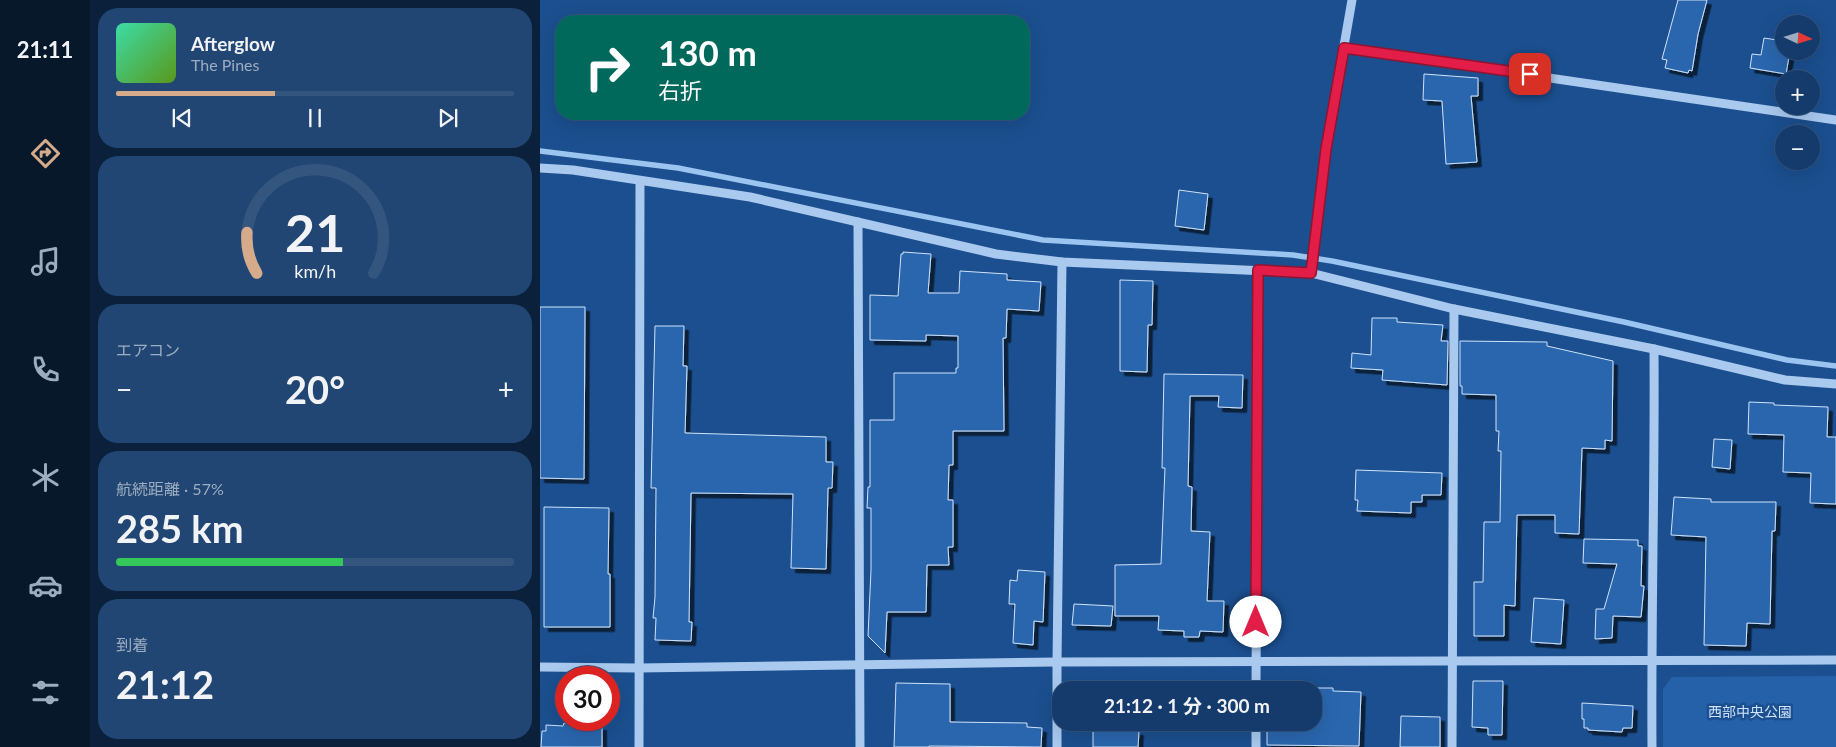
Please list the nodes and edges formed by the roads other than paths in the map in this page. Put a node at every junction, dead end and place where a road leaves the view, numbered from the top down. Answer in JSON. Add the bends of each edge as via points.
{"nodes":[{"id":1,"x":1352,"y":0,"type":"edge"},
{"id":2,"x":1344,"y":48,"type":"junction"},
{"id":3,"x":1836,"y":120,"type":"edge"},
{"id":4,"x":540,"y":168,"type":"edge"},
{"id":5,"x":640,"y":181,"type":"junction"},
{"id":6,"x":858,"y":222,"type":"junction"},
{"id":7,"x":1062,"y":262,"type":"junction"},
{"id":8,"x":1258,"y":270,"type":"junction"},
{"id":9,"x":1311,"y":273,"type":"junction"},
{"id":10,"x":1454,"y":309,"type":"junction"},
{"id":11,"x":1654,"y":349,"type":"junction"},
{"id":12,"x":1836,"y":384,"type":"edge"},
{"id":13,"x":1652,"y":660,"type":"junction"},
{"id":14,"x":1836,"y":660,"type":"edge"},
{"id":15,"x":1256,"y":661,"type":"junction"},
{"id":16,"x":1452,"y":661,"type":"junction"},
{"id":17,"x":1057,"y":662,"type":"junction"},
{"id":18,"x":860,"y":664,"type":"junction"},
{"id":19,"x":540,"y":667,"type":"edge"},
{"id":20,"x":638,"y":668,"type":"junction"},
{"id":21,"x":1256,"y":681,"type":"edge"},
{"id":22,"x":1256,"y":731,"type":"edge"},
{"id":23,"x":639,"y":747,"type":"edge"},
{"id":24,"x":860,"y":747,"type":"edge"},
{"id":25,"x":1057,"y":747,"type":"edge"},
{"id":26,"x":1256,"y":747,"type":"edge"},
{"id":27,"x":1452,"y":747,"type":"edge"},
{"id":28,"x":1652,"y":747,"type":"edge"}],
"edges":[{"from":1,"to":2,"type":"street"},
{"from":2,"to":3,"type":"street"},
{"from":2,"to":9,"type":"street","via":[[1326,149]]},
{"from":4,"to":5,"type":"street"},
{"from":5,"to":6,"type":"street","via":[[750,197]]},
{"from":5,"to":20,"type":"street"},
{"from":6,"to":7,"type":"street","via":[[996,254]]},
{"from":6,"to":18,"type":"street"},
{"from":7,"to":8,"type":"street"},
{"from":7,"to":17,"type":"street"},
{"from":8,"to":9,"type":"street"},
{"from":8,"to":15,"type":"street"},
{"from":9,"to":10,"type":"street"},
{"from":10,"to":11,"type":"street"},
{"from":10,"to":16,"type":"street"},
{"from":11,"to":12,"type":"street","via":[[1785,380]]},
{"from":11,"to":13,"type":"street"},
{"from":13,"to":14,"type":"street"},
{"from":13,"to":16,"type":"street"},
{"from":13,"to":28,"type":"street"},
{"from":15,"to":16,"type":"street"},
{"from":15,"to":17,"type":"street"},
{"from":15,"to":21,"type":"street"},
{"from":16,"to":27,"type":"street"},
{"from":17,"to":18,"type":"street"},
{"from":17,"to":25,"type":"street"},
{"from":18,"to":20,"type":"street"},
{"from":18,"to":24,"type":"street"},
{"from":19,"to":20,"type":"street"},
{"from":20,"to":23,"type":"street"},
{"from":22,"to":26,"type":"street"}]}
